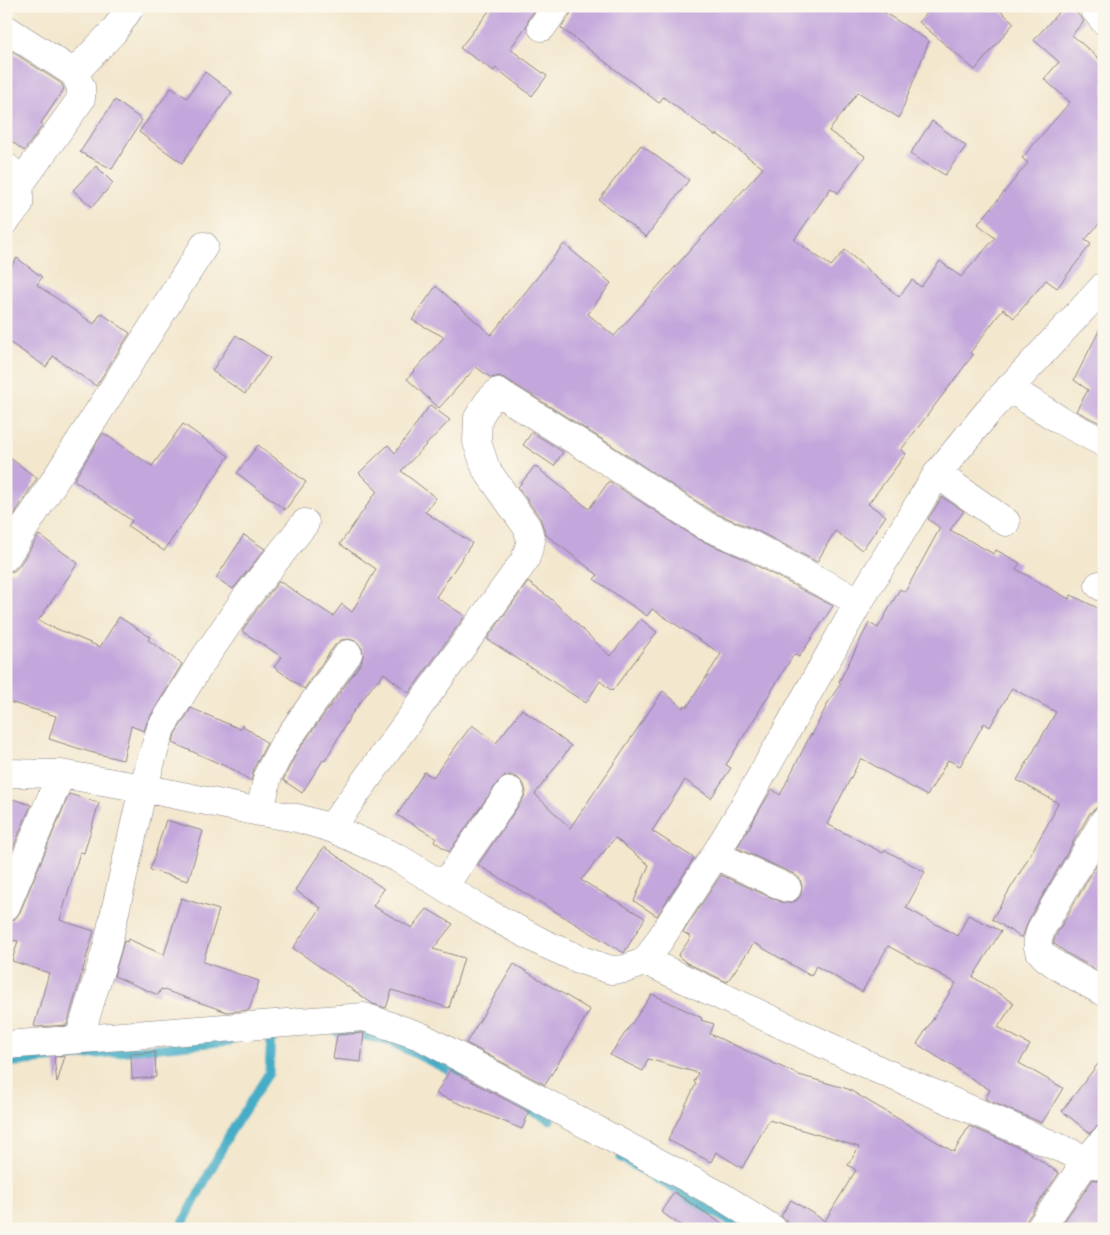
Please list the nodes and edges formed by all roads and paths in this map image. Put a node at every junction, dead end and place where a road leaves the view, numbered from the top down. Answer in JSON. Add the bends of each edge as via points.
{"nodes":[{"id":1,"x":131,"y":6,"type":"edge"},
{"id":2,"x":1092,"y":6,"type":"edge"},
{"id":3,"x":1104,"y":21,"type":"edge"},
{"id":4,"x":6,"y":29,"type":"edge"},
{"id":5,"x":74,"y":73,"type":"junction"},
{"id":6,"x":13,"y":176,"type":"edge"},
{"id":7,"x":6,"y":220,"type":"edge"},
{"id":8,"x":204,"y":246,"type":"dead end"},
{"id":9,"x":1104,"y":286,"type":"edge"},
{"id":10,"x":1010,"y":388,"type":"junction"},
{"id":11,"x":1104,"y":443,"type":"edge"},
{"id":12,"x":937,"y":474,"type":"junction"},
{"id":13,"x":1006,"y":522,"type":"dead end"},
{"id":14,"x":305,"y":523,"type":"dead end"},
{"id":15,"x":6,"y":557,"type":"edge"},
{"id":16,"x":859,"y":602,"type":"junction"},
{"id":17,"x":348,"y":654,"type":"dead end"},
{"id":18,"x":6,"y":773,"type":"edge"},
{"id":19,"x":60,"y":774,"type":"junction"},
{"id":20,"x":143,"y":788,"type":"junction"},
{"id":21,"x":510,"y":791,"type":"dead end"},
{"id":22,"x":260,"y":812,"type":"junction"},
{"id":23,"x":1104,"y":821,"type":"edge"},
{"id":24,"x":331,"y":828,"type":"junction"},
{"id":25,"x":715,"y":855,"type":"junction"},
{"id":26,"x":444,"y":886,"type":"junction"},
{"id":27,"x":786,"y":888,"type":"dead end"},
{"id":28,"x":6,"y":906,"type":"edge"},
{"id":29,"x":646,"y":961,"type":"junction"},
{"id":30,"x":1104,"y":992,"type":"edge"},
{"id":31,"x":79,"y":1039,"type":"junction"},
{"id":32,"x":6,"y":1045,"type":"edge"},
{"id":33,"x":1098,"y":1156,"type":"edge"},
{"id":34,"x":773,"y":1229,"type":"edge"},
{"id":35,"x":1040,"y":1229,"type":"edge"}],
"edges":[{"from":1,"to":5,"type":"street","via":[[114,31]]},
{"from":2,"to":3,"type":"street"},
{"from":4,"to":5,"type":"street"},
{"from":5,"to":6,"type":"street","via":[[82,87],[81,99]]},
{"from":6,"to":7,"type":"street","via":[[18,205]]},
{"from":8,"to":15,"type":"street"},
{"from":9,"to":10,"type":"street"},
{"from":10,"to":11,"type":"street"},
{"from":10,"to":12,"type":"street"},
{"from":12,"to":13,"type":"street"},
{"from":12,"to":16,"type":"street"},
{"from":14,"to":20,"type":"street","via":[[245,598],[160,728]]},
{"from":16,"to":24,"type":"street","via":[[749,544],[706,526],[498,392],[478,418],[477,442],[486,469],[528,527],[531,542],[525,560]]},
{"from":16,"to":25,"type":"street"},
{"from":17,"to":22,"type":"street","via":[[284,744],[268,775]]},
{"from":18,"to":19,"type":"street"},
{"from":19,"to":20,"type":"street"},
{"from":19,"to":28,"type":"street"},
{"from":20,"to":22,"type":"street"},
{"from":20,"to":31,"type":"street","via":[[107,947]]},
{"from":21,"to":26,"type":"street"},
{"from":22,"to":24,"type":"street"},
{"from":23,"to":30,"type":"street","via":[[1041,929],[1037,942],[1048,959]]},
{"from":24,"to":26,"type":"street","via":[[398,858]]},
{"from":25,"to":27,"type":"street"},
{"from":25,"to":29,"type":"street"},
{"from":26,"to":29,"type":"street","via":[[480,909],[581,960],[611,970],[625,969]]},
{"from":29,"to":33,"type":"street","via":[[879,1070]]},
{"from":31,"to":32,"type":"street"},
{"from":31,"to":34,"type":"street","via":[[364,1017],[420,1036],[721,1196]]},
{"from":33,"to":35,"type":"street"}]}
